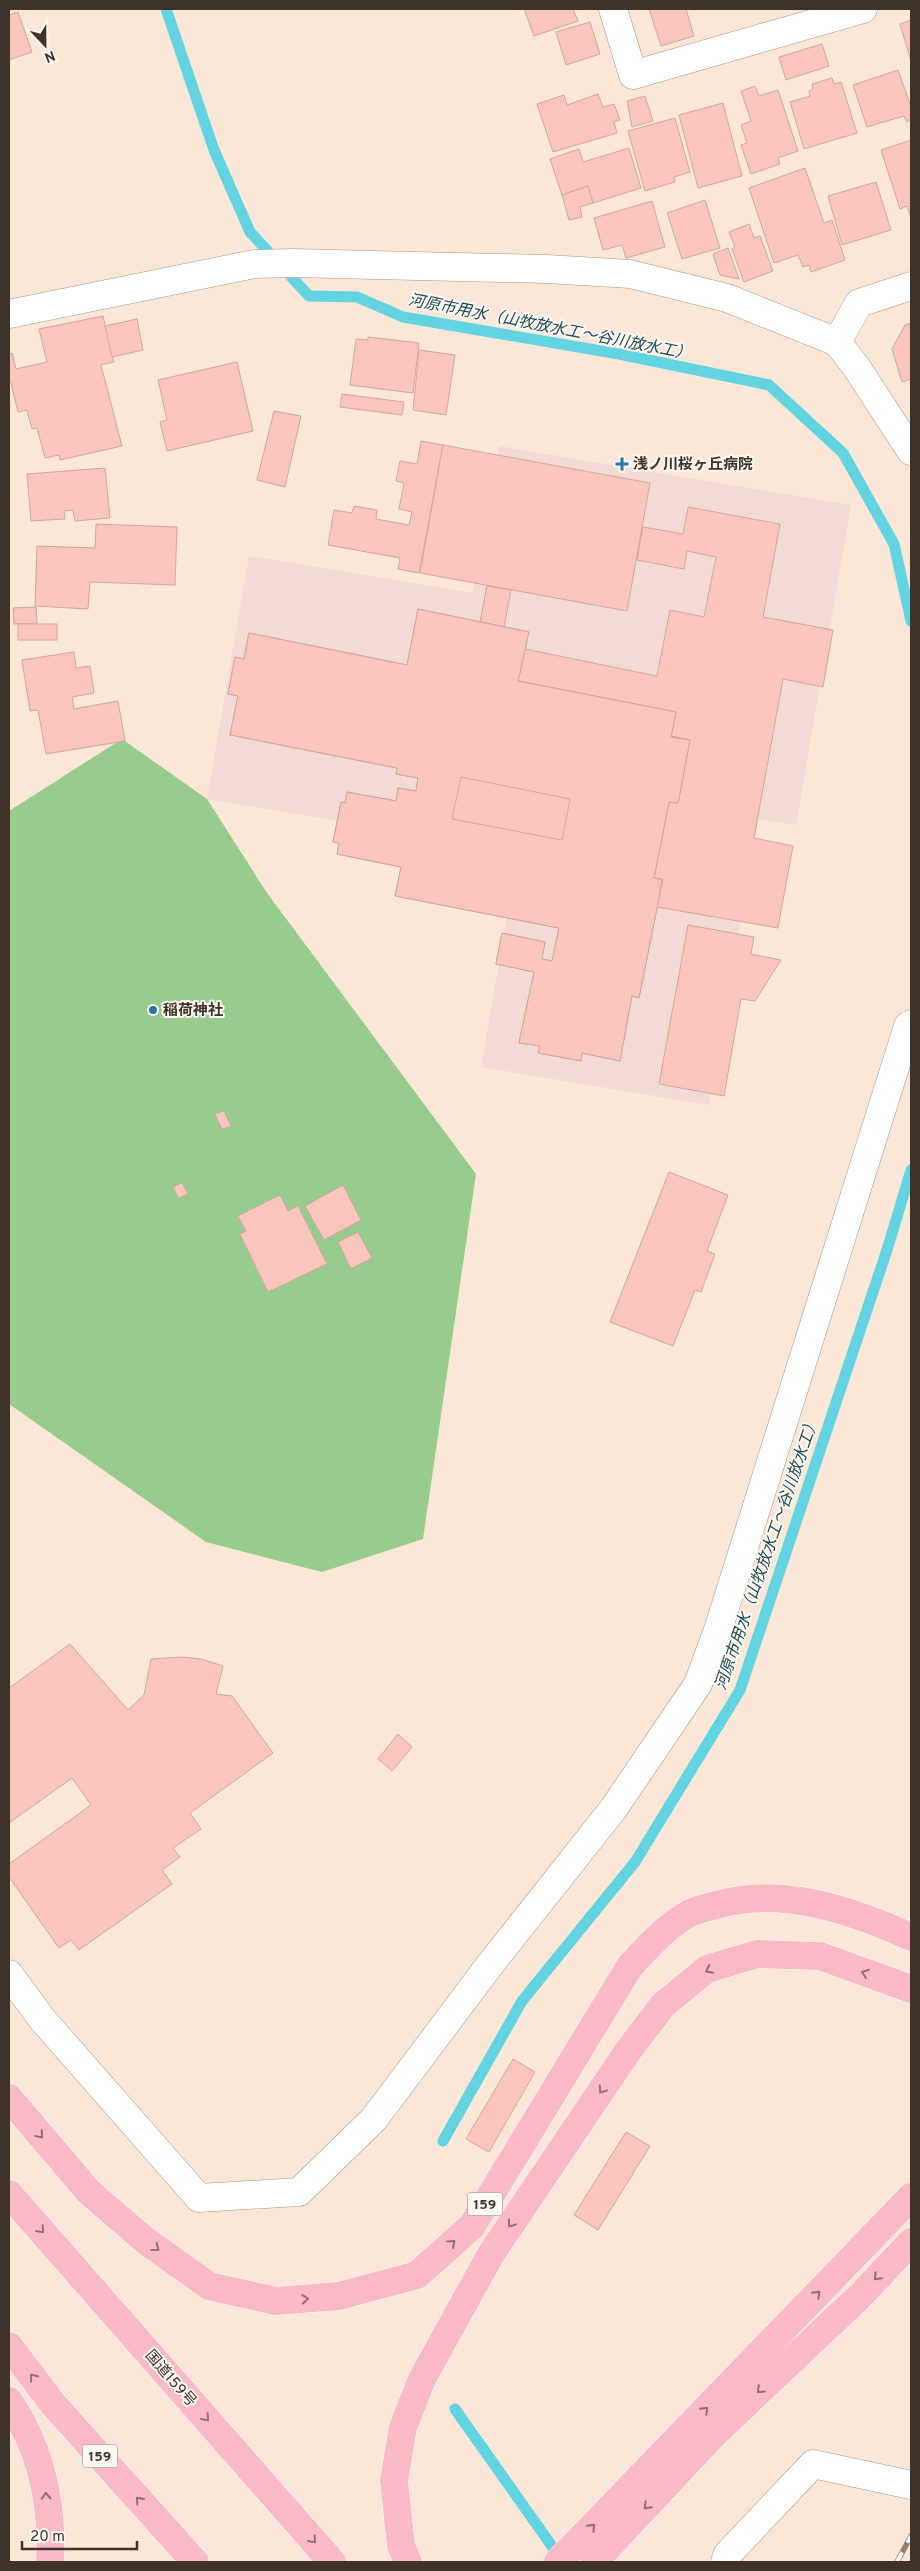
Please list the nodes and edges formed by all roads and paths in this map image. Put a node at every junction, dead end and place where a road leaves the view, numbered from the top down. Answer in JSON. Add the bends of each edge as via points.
{"nodes":[{"id":1,"x":613,"y":9,"type":"edge"},
{"id":2,"x":863,"y":9,"type":"edge"},
{"id":3,"x":911,"y":286,"type":"edge"},
{"id":4,"x":9,"y":314,"type":"edge"},
{"id":5,"x":838,"y":342,"type":"junction"},
{"id":6,"x":911,"y":451,"type":"edge"},
{"id":7,"x":911,"y":1024,"type":"edge"},
{"id":8,"x":911,"y":1937,"type":"edge"},
{"id":9,"x":9,"y":1974,"type":"edge"},
{"id":10,"x":911,"y":1989,"type":"edge"},
{"id":11,"x":9,"y":2098,"type":"edge"},
{"id":12,"x":9,"y":2194,"type":"edge"},
{"id":13,"x":911,"y":2197,"type":"edge"},
{"id":14,"x":911,"y":2242,"type":"edge"},
{"id":15,"x":9,"y":2346,"type":"edge"},
{"id":16,"x":9,"y":2401,"type":"edge"},
{"id":17,"x":911,"y":2485,"type":"edge"},
{"id":18,"x":50,"y":2562,"type":"edge"},
{"id":19,"x":195,"y":2562,"type":"edge"},
{"id":20,"x":332,"y":2562,"type":"edge"},
{"id":21,"x":408,"y":2562,"type":"edge"},
{"id":22,"x":558,"y":2562,"type":"edge"},
{"id":23,"x":594,"y":2562,"type":"edge"},
{"id":24,"x":725,"y":2562,"type":"edge"}],
"edges":[{"from":1,"to":2,"type":"street","via":[[633,75]]},
{"from":3,"to":5,"type":"street","via":[[859,303]]},
{"from":4,"to":5,"type":"street","via":[[254,264],[547,269],[630,274],[726,298]]},
{"from":5,"to":6,"type":"street"},
{"from":7,"to":9,"type":"street","via":[[698,1684],[614,1808],[374,2119],[299,2192],[199,2198],[42,2019]]},
{"from":11,"to":8,"type":"highway","number":"159","one_way":true,"via":[[89,2192],[146,2241],[209,2286],[275,2301],[339,2296],[416,2275],[472,2226],[630,1966],[663,1931],[692,1912],[733,1900],[788,1901],[823,1905],[866,1917]]},
{"from":10,"to":21,"type":"highway","number":"159","one_way":true,"via":[[820,1956],[757,1954],[707,1969],[663,2004],[490,2254],[422,2379],[404,2428],[394,2481],[401,2546]]},
{"from":12,"to":20,"type":"highway","name":"国道159号","one_way":true},
{"from":22,"to":13,"type":"highway","one_way":true},
{"from":14,"to":23,"type":"highway","one_way":true,"via":[[860,2296],[715,2433]]},
{"from":19,"to":15,"type":"highway","number":"159","one_way":true,"via":[[53,2404]]},
{"from":18,"to":16,"type":"highway","one_way":true,"via":[[46,2482],[24,2423]]},
{"from":17,"to":24,"type":"street","via":[[813,2464],[726,2556]]}]}
